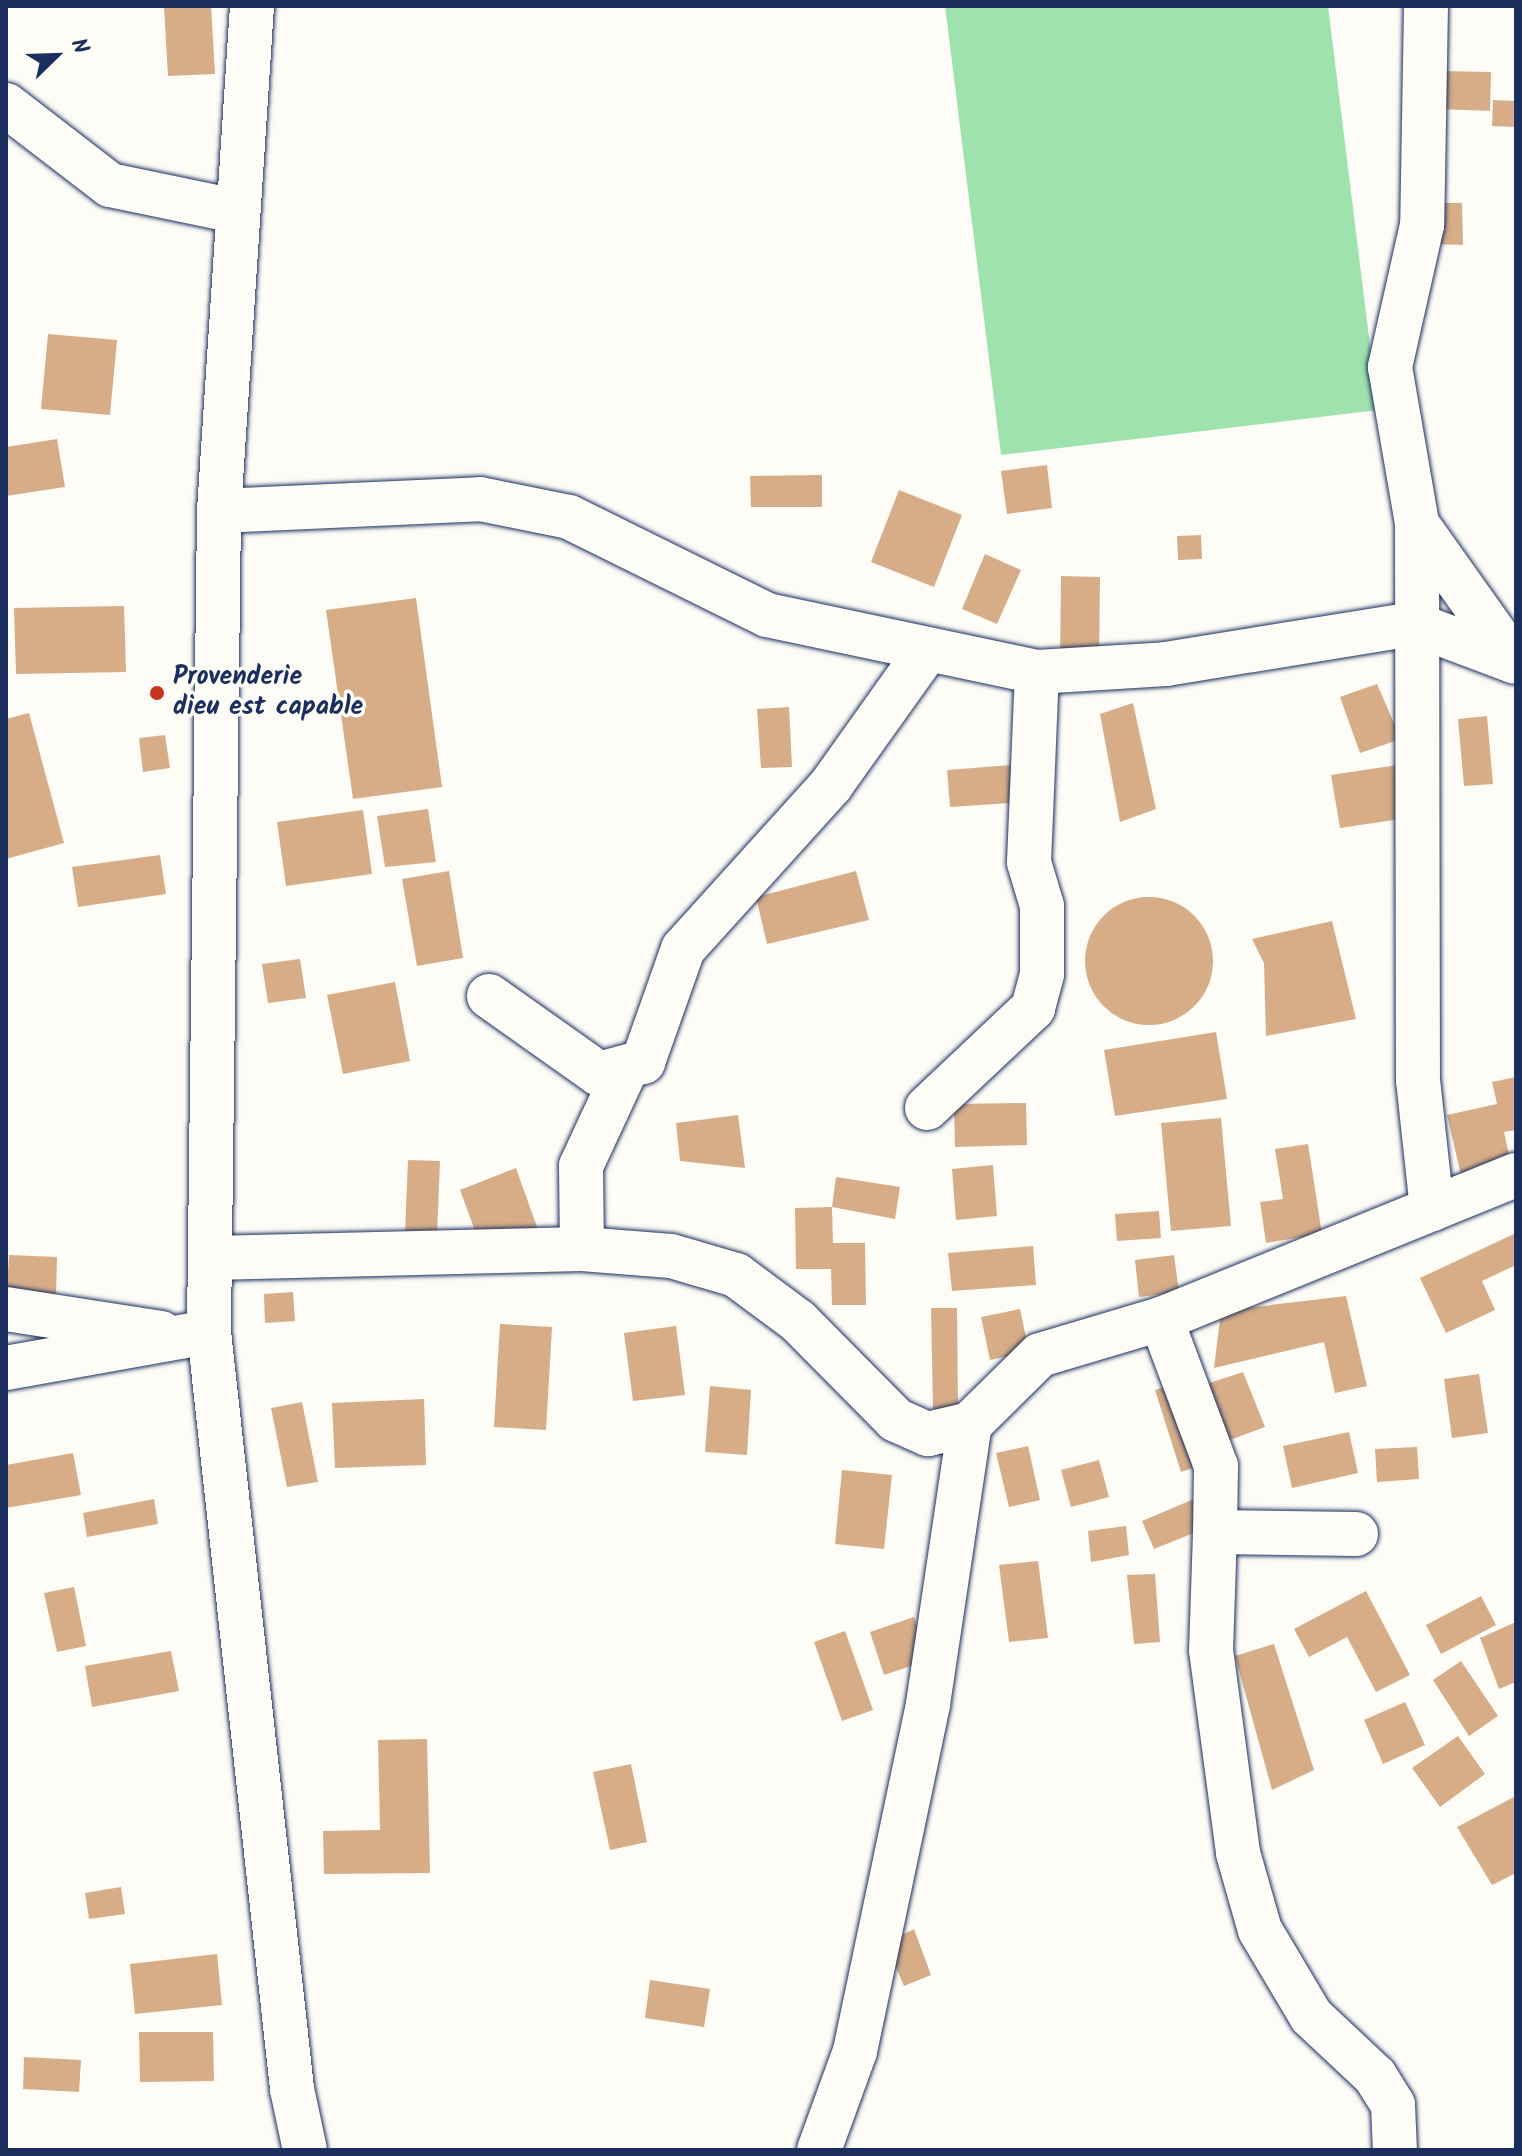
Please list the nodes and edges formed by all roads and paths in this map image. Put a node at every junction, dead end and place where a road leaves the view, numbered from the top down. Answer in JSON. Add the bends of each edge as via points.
{"nodes":[{"id":1,"x":252,"y":6,"type":"edge"},
{"id":2,"x":1426,"y":6,"type":"edge"},
{"id":3,"x":6,"y":105,"type":"edge"},
{"id":4,"x":235,"y":211,"type":"junction"},
{"id":5,"x":219,"y":511,"type":"junction"},
{"id":6,"x":1417,"y":524,"type":"junction"},
{"id":7,"x":1414,"y":624,"type":"junction"},
{"id":8,"x":926,"y":652,"type":"junction"},
{"id":9,"x":1515,"y":662,"type":"edge"},
{"id":10,"x":1037,"y":672,"type":"junction"},
{"id":11,"x":489,"y":996,"type":"dead end"},
{"id":12,"x":625,"y":1071,"type":"junction"},
{"id":13,"x":927,"y":1108,"type":"dead end"},
{"id":14,"x":1516,"y":1175,"type":"edge"},
{"id":15,"x":1432,"y":1209,"type":"junction"},
{"id":16,"x":582,"y":1249,"type":"junction"},
{"id":17,"x":212,"y":1258,"type":"junction"},
{"id":18,"x":6,"y":1309,"type":"edge"},
{"id":19,"x":1161,"y":1319,"type":"junction"},
{"id":20,"x":194,"y":1335,"type":"junction"},
{"id":21,"x":6,"y":1368,"type":"edge"},
{"id":22,"x":970,"y":1424,"type":"junction"},
{"id":23,"x":1215,"y":1532,"type":"junction"},
{"id":24,"x":1356,"y":1534,"type":"dead end"},
{"id":25,"x":305,"y":2150,"type":"edge"},
{"id":26,"x":819,"y":2150,"type":"edge"},
{"id":27,"x":1395,"y":2150,"type":"edge"}],
"edges":[{"from":1,"to":4,"type":"street"},
{"from":2,"to":6,"type":"street","via":[[1422,225],[1390,367]]},
{"from":3,"to":4,"type":"street","via":[[110,185]]},
{"from":4,"to":5,"type":"street"},
{"from":5,"to":8,"type":"street","via":[[480,499],[554,514],[641,547],[767,615]]},
{"from":5,"to":17,"type":"street"},
{"from":6,"to":7,"type":"street"},
{"from":6,"to":9,"type":"street"},
{"from":7,"to":9,"type":"street"},
{"from":7,"to":10,"type":"street","via":[[1166,664]]},
{"from":7,"to":15,"type":"street","via":[[1418,1080]]},
{"from":8,"to":10,"type":"street"},
{"from":8,"to":12,"type":"street","via":[[831,785],[683,949],[643,1062]]},
{"from":10,"to":13,"type":"street","via":[[1029,862],[1042,906],[1042,974],[1033,1008]]},
{"from":11,"to":12,"type":"street","via":[[577,1063],[599,1074]]},
{"from":12,"to":16,"type":"street","via":[[581,1166]]},
{"from":14,"to":15,"type":"street"},
{"from":15,"to":19,"type":"street"},
{"from":16,"to":17,"type":"street"},
{"from":16,"to":22,"type":"street","via":[[671,1256],[736,1275],[798,1321],[896,1420],[928,1434]]},
{"from":17,"to":20,"type":"street"},
{"from":18,"to":20,"type":"street"},
{"from":19,"to":22,"type":"street","via":[[1040,1355]]},
{"from":19,"to":23,"type":"street","via":[[1216,1466]]},
{"from":20,"to":21,"type":"street"},
{"from":20,"to":25,"type":"street","via":[[292,2089]]},
{"from":22,"to":26,"type":"street","via":[[928,1704],[855,2051]]},
{"from":23,"to":24,"type":"street"},
{"from":23,"to":27,"type":"street","via":[[1211,1650],[1238,1853],[1260,1930],[1311,2016],[1381,2085],[1393,2105]]}]}
